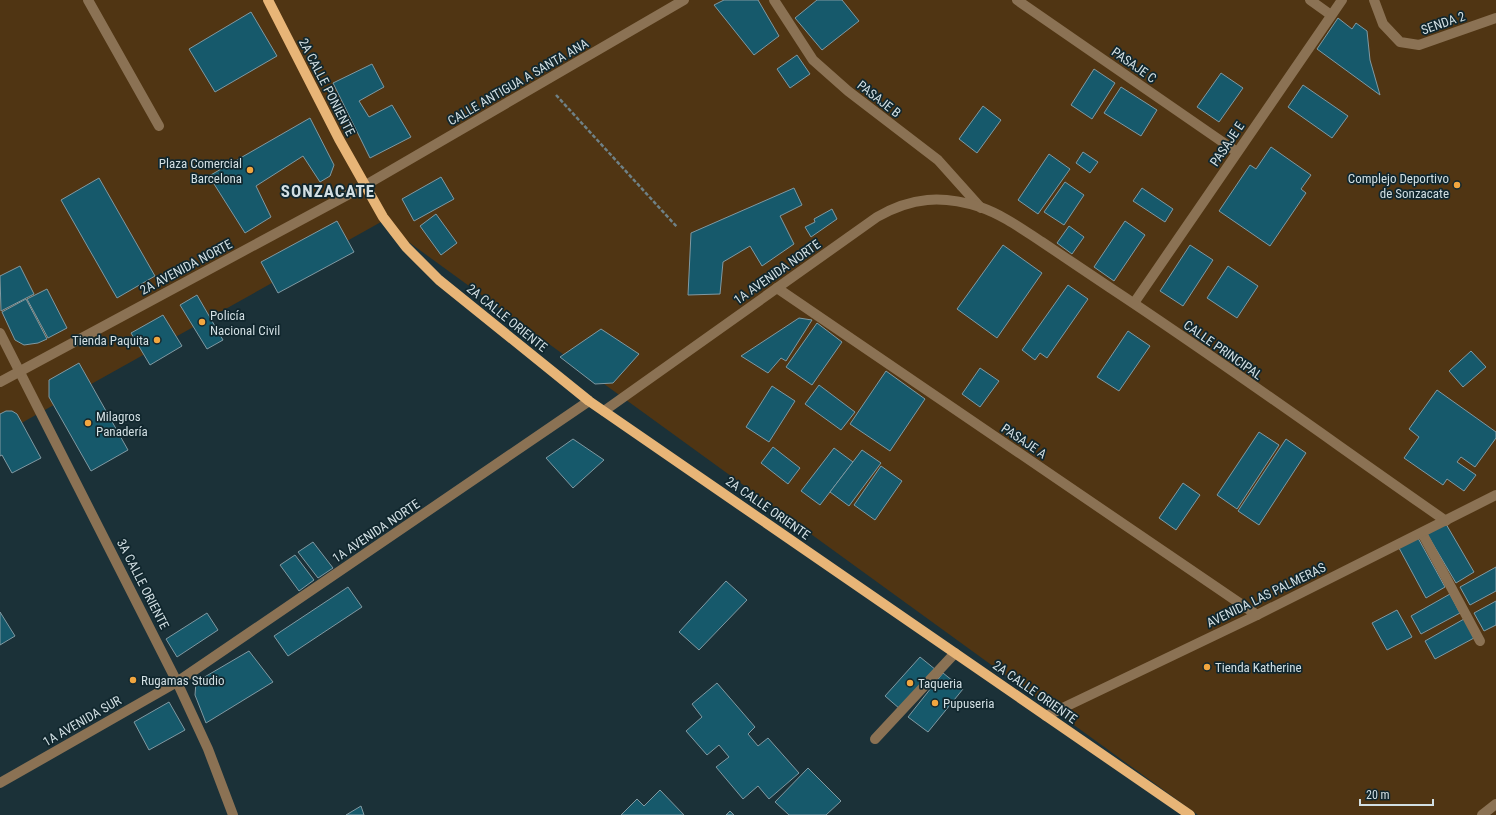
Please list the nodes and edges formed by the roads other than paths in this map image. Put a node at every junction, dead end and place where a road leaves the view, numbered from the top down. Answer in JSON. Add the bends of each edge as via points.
{"nodes":[{"id":1,"x":88,"y":0,"type":"edge"},
{"id":2,"x":268,"y":0,"type":"edge"},
{"id":3,"x":684,"y":0,"type":"edge"},
{"id":4,"x":774,"y":0,"type":"edge"},
{"id":5,"x":1017,"y":0,"type":"edge"},
{"id":6,"x":1310,"y":0,"type":"edge"},
{"id":7,"x":1342,"y":0,"type":"edge"},
{"id":8,"x":1374,"y":0,"type":"edge"},
{"id":9,"x":1331,"y":15,"type":"junction"},
{"id":10,"x":1496,"y":18,"type":"edge"},
{"id":11,"x":159,"y":126,"type":"dead end"},
{"id":12,"x":1237,"y":152,"type":"junction"},
{"id":13,"x":364,"y":186,"type":"junction"},
{"id":14,"x":981,"y":208,"type":"junction"},
{"id":15,"x":777,"y":288,"type":"junction"},
{"id":16,"x":1134,"y":303,"type":"junction"},
{"id":17,"x":0,"y":333,"type":"edge"},
{"id":18,"x":20,"y":370,"type":"junction"},
{"id":19,"x":0,"y":382,"type":"edge"},
{"id":20,"x":589,"y":401,"type":"junction"},
{"id":21,"x":604,"y":411,"type":"junction"},
{"id":22,"x":1496,"y":495,"type":"edge"},
{"id":23,"x":1446,"y":521,"type":"junction"},
{"id":24,"x":1422,"y":533,"type":"junction"},
{"id":25,"x":1257,"y":615,"type":"junction"},
{"id":26,"x":1480,"y":641,"type":"dead end"},
{"id":27,"x":955,"y":653,"type":"junction"},
{"id":28,"x":177,"y":682,"type":"junction"},
{"id":29,"x":1046,"y":716,"type":"junction"},
{"id":30,"x":875,"y":739,"type":"dead end"},
{"id":31,"x":0,"y":784,"type":"edge"},
{"id":32,"x":1496,"y":804,"type":"edge"},
{"id":33,"x":233,"y":815,"type":"edge"},
{"id":34,"x":1190,"y":815,"type":"edge"},
{"id":35,"x":1482,"y":815,"type":"edge"}],
"edges":[{"from":1,"to":11,"type":"street"},
{"from":2,"to":13,"type":"main road","name":"2A CALLE PONIENTE"},
{"from":3,"to":13,"type":"street","name":"CALLE ANTIGUA A SANTA ANA"},
{"from":4,"to":14,"type":"street","name":"PASAJE B","via":[[813,60],[854,96],[938,160]]},
{"from":5,"to":12,"type":"street","name":"PASAJE C"},
{"from":6,"to":9,"type":"street"},
{"from":7,"to":9,"type":"street","name":"PASAJE E"},
{"from":8,"to":10,"type":"street","name":"SENDA 2","via":[[1383,24],[1400,42],[1420,45]]},
{"from":9,"to":12,"type":"street","name":"PASAJE E"},
{"from":12,"to":16,"type":"street","name":"PASAJE E"},
{"from":13,"to":18,"type":"street","name":"2A AVENIDA NORTE"},
{"from":13,"to":20,"type":"main road","name":"2A CALLE ORIENTE","via":[[387,223],[439,280]]},
{"from":14,"to":15,"type":"street","name":"1A AVENIDA NORTE","via":[[933,200],[900,205],[877,217]]},
{"from":14,"to":16,"type":"street","name":"CALLE PRINCIPAL","via":[[1009,220]]},
{"from":15,"to":21,"type":"street","name":"1A AVENIDA NORTE"},
{"from":15,"to":25,"type":"street","name":"PASAJE A"},
{"from":16,"to":23,"type":"street","name":"CALLE PRINCIPAL"},
{"from":17,"to":18,"type":"street","name":"3A CALLE ORIENTE"},
{"from":18,"to":19,"type":"street","name":"2A AVENIDA NORTE"},
{"from":18,"to":28,"type":"street","name":"3A CALLE ORIENTE"},
{"from":20,"to":21,"type":"main road","name":"2A CALLE ORIENTE"},
{"from":20,"to":28,"type":"street","name":"1A AVENIDA NORTE"},
{"from":21,"to":27,"type":"main road","name":"2A CALLE ORIENTE"},
{"from":22,"to":23,"type":"street","name":"AVENIDA LAS PALMERAS"},
{"from":23,"to":24,"type":"street","name":"AVENIDA LAS PALMERAS"},
{"from":24,"to":25,"type":"street","name":"AVENIDA LAS PALMERAS"},
{"from":24,"to":26,"type":"street"},
{"from":25,"to":29,"type":"street","name":"AVENIDA LAS PALMERAS"},
{"from":27,"to":29,"type":"main road","name":"2A CALLE ORIENTE"},
{"from":27,"to":30,"type":"street"},
{"from":28,"to":31,"type":"street","name":"1A AVENIDA SUR"},
{"from":28,"to":33,"type":"street","name":"3A CALLE ORIENTE","via":[[208,749]]},
{"from":29,"to":34,"type":"main road","name":"2A CALLE ORIENTE"},
{"from":32,"to":35,"type":"street"}]}
